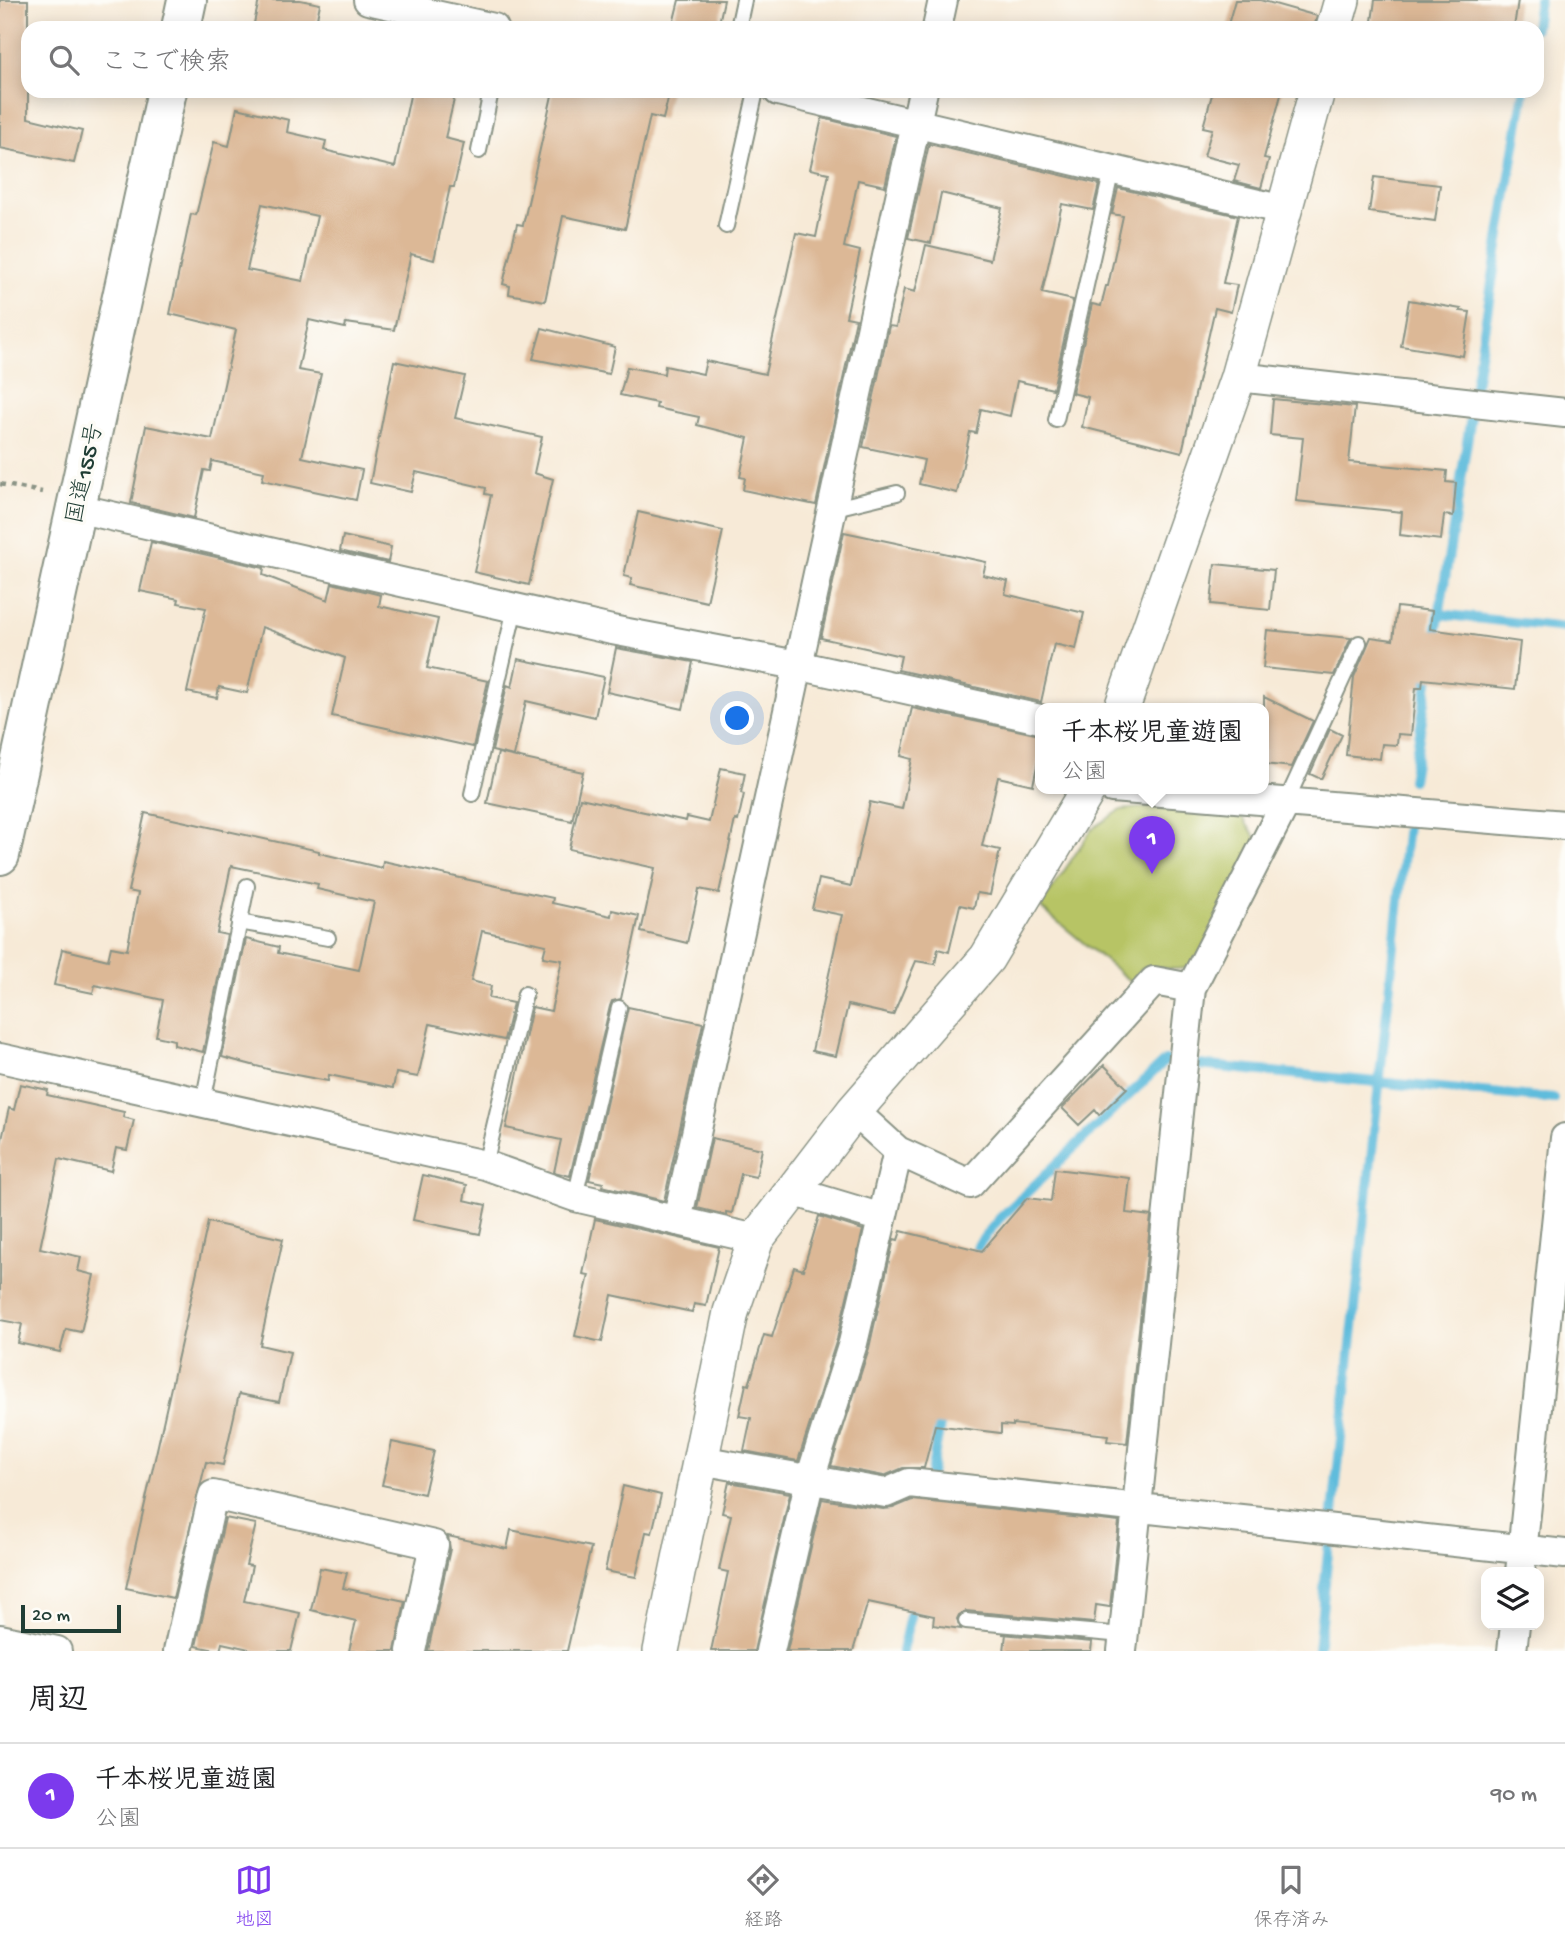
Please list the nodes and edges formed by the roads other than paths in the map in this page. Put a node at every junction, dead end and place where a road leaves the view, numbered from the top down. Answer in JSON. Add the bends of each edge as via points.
{"nodes":[{"id":1,"x":187,"y":0,"type":"edge"},
{"id":2,"x":368,"y":0,"type":"edge"},
{"id":3,"x":744,"y":0,"type":"edge"},
{"id":4,"x":943,"y":0,"type":"edge"},
{"id":5,"x":1342,"y":0,"type":"edge"},
{"id":6,"x":182,"y":21,"type":"edge"},
{"id":7,"x":462,"y":21,"type":"edge"},
{"id":8,"x":740,"y":21,"type":"edge"},
{"id":9,"x":938,"y":21,"type":"edge"},
{"id":10,"x":1336,"y":21,"type":"edge"},
{"id":11,"x":165,"y":98,"type":"edge"},
{"id":12,"x":490,"y":98,"type":"edge"},
{"id":13,"x":754,"y":98,"type":"edge"},
{"id":14,"x":809,"y":98,"type":"edge"},
{"id":15,"x":921,"y":98,"type":"edge"},
{"id":16,"x":1315,"y":98,"type":"edge"},
{"id":17,"x":916,"y":122,"type":"junction"},
{"id":18,"x":479,"y":151,"type":"dead end"},
{"id":19,"x":1112,"y":169,"type":"junction"},
{"id":20,"x":1284,"y":210,"type":"junction"},
{"id":21,"x":726,"y":226,"type":"dead end"},
{"id":22,"x":1238,"y":377,"type":"junction"},
{"id":23,"x":1565,"y":413,"type":"edge"},
{"id":24,"x":1056,"y":420,"type":"dead end"},
{"id":25,"x":897,"y":492,"type":"dead end"},
{"id":26,"x":76,"y":504,"type":"junction"},
{"id":27,"x":831,"y":509,"type":"junction"},
{"id":28,"x":515,"y":608,"type":"junction"},
{"id":29,"x":1359,"y":643,"type":"dead end"},
{"id":30,"x":796,"y":665,"type":"junction"},
{"id":31,"x":1124,"y":703,"type":"edge"},
{"id":32,"x":1035,"y":718,"type":"edge"},
{"id":33,"x":472,"y":794,"type":"dead end"},
{"id":34,"x":1086,"y":794,"type":"edge"},
{"id":35,"x":1187,"y":794,"type":"edge"},
{"id":36,"x":1286,"y":802,"type":"junction"},
{"id":37,"x":1565,"y":825,"type":"edge"},
{"id":38,"x":0,"y":855,"type":"edge"},
{"id":39,"x":247,"y":886,"type":"dead end"},
{"id":40,"x":240,"y":922,"type":"junction"},
{"id":41,"x":328,"y":938,"type":"dead end"},
{"id":42,"x":1191,"y":988,"type":"junction"},
{"id":43,"x":525,"y":994,"type":"dead end"},
{"id":44,"x":619,"y":1008,"type":"dead end"},
{"id":45,"x":0,"y":1058,"type":"edge"},
{"id":46,"x":203,"y":1102,"type":"junction"},
{"id":47,"x":854,"y":1111,"type":"junction"},
{"id":48,"x":1565,"y":1138,"type":"edge"},
{"id":49,"x":898,"y":1151,"type":"junction"},
{"id":50,"x":485,"y":1166,"type":"junction"},
{"id":51,"x":792,"y":1191,"type":"junction"},
{"id":52,"x":575,"y":1197,"type":"junction"},
{"id":53,"x":882,"y":1218,"type":"junction"},
{"id":54,"x":677,"y":1221,"type":"junction"},
{"id":55,"x":756,"y":1239,"type":"junction"},
{"id":56,"x":700,"y":1460,"type":"junction"},
{"id":57,"x":810,"y":1479,"type":"junction"},
{"id":58,"x":1137,"y":1507,"type":"junction"},
{"id":59,"x":1565,"y":1554,"type":"edge"},
{"id":60,"x":1522,"y":1561,"type":"edge"},
{"id":61,"x":966,"y":1621,"type":"dead end"},
{"id":62,"x":1514,"y":1630,"type":"edge"},
{"id":63,"x":0,"y":1639,"type":"edge"},
{"id":64,"x":1123,"y":1643,"type":"edge"},
{"id":65,"x":57,"y":1651,"type":"edge"},
{"id":66,"x":178,"y":1651,"type":"edge"},
{"id":67,"x":411,"y":1651,"type":"edge"},
{"id":68,"x":661,"y":1651,"type":"edge"},
{"id":69,"x":770,"y":1651,"type":"edge"},
{"id":70,"x":1512,"y":1651,"type":"edge"}],
"edges":[{"from":1,"to":6,"type":"highway"},
{"from":2,"to":7,"type":"street"},
{"from":3,"to":8,"type":"lane"},
{"from":4,"to":9,"type":"street"},
{"from":5,"to":10,"type":"street"},
{"from":11,"to":26,"type":"highway","name":"国道155号"},
{"from":12,"to":18,"type":"lane"},
{"from":13,"to":21,"type":"lane"},
{"from":14,"to":17,"type":"street"},
{"from":15,"to":17,"type":"street"},
{"from":16,"to":20,"type":"street"},
{"from":17,"to":19,"type":"street"},
{"from":17,"to":27,"type":"street"},
{"from":19,"to":20,"type":"street"},
{"from":19,"to":24,"type":"lane"},
{"from":20,"to":22,"type":"street"},
{"from":22,"to":23,"type":"street"},
{"from":22,"to":31,"type":"street"},
{"from":25,"to":27,"type":"lane"},
{"from":26,"to":28,"type":"street"},
{"from":26,"to":38,"type":"highway","name":"国道155号"},
{"from":27,"to":30,"type":"street"},
{"from":28,"to":30,"type":"street"},
{"from":28,"to":33,"type":"lane"},
{"from":29,"to":36,"type":"lane"},
{"from":30,"to":32,"type":"street"},
{"from":30,"to":54,"type":"street"},
{"from":34,"to":47,"type":"street","via":[[987,958]]},
{"from":35,"to":36,"type":"street"},
{"from":36,"to":37,"type":"street"},
{"from":36,"to":42,"type":"street"},
{"from":39,"to":40,"type":"lane"},
{"from":40,"to":41,"type":"lane"},
{"from":40,"to":46,"type":"lane"},
{"from":42,"to":49,"type":"street","via":[[1154,981],[970,1184]]},
{"from":42,"to":58,"type":"street"},
{"from":43,"to":50,"type":"lane"},
{"from":44,"to":52,"type":"lane"},
{"from":45,"to":46,"type":"street"},
{"from":46,"to":50,"type":"street"},
{"from":47,"to":49,"type":"street"},
{"from":47,"to":51,"type":"street"},
{"from":48,"to":60,"type":"street"},
{"from":49,"to":53,"type":"street"},
{"from":50,"to":52,"type":"street"},
{"from":51,"to":53,"type":"street"},
{"from":51,"to":55,"type":"street"},
{"from":52,"to":54,"type":"street"},
{"from":53,"to":57,"type":"street","via":[[853,1343]]},
{"from":54,"to":55,"type":"street"},
{"from":55,"to":56,"type":"street","via":[[731,1312]]},
{"from":56,"to":57,"type":"street"},
{"from":56,"to":68,"type":"street"},
{"from":57,"to":58,"type":"street","via":[[886,1493],[909,1483]]},
{"from":57,"to":69,"type":"street"},
{"from":58,"to":60,"type":"street"},
{"from":58,"to":64,"type":"street"},
{"from":59,"to":60,"type":"street"},
{"from":61,"to":64,"type":"lane"},
{"from":62,"to":70,"type":"street"},
{"from":63,"to":65,"type":"street"},
{"from":66,"to":67,"type":"street","via":[[213,1495],[434,1545]]}]}
